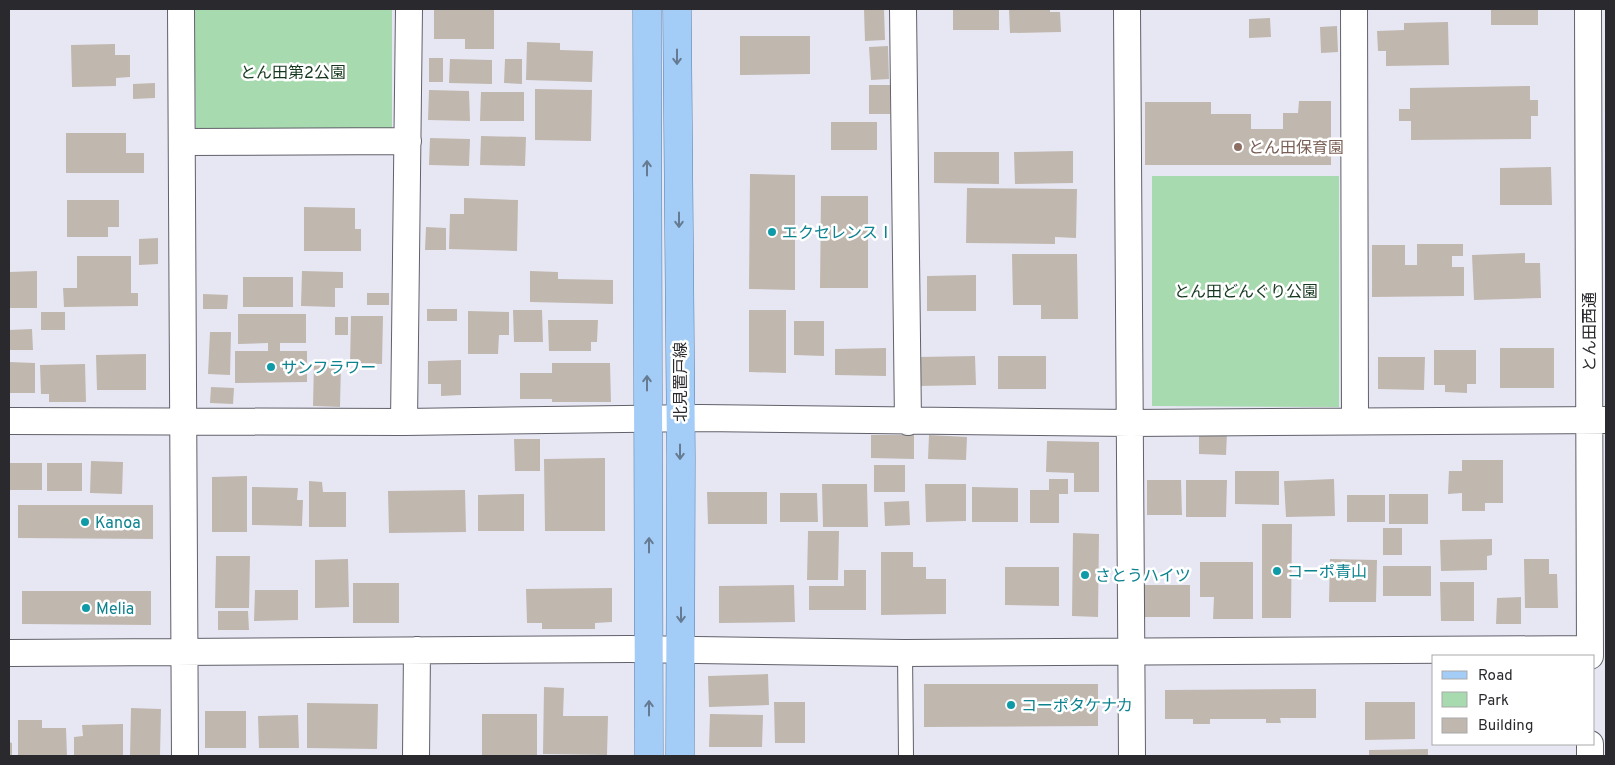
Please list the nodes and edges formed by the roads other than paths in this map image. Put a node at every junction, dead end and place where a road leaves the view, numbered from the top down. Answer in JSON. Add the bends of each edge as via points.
{"nodes":[{"id":1,"x":180,"y":9,"type":"edge"},
{"id":2,"x":409,"y":9,"type":"edge"},
{"id":3,"x":646,"y":9,"type":"edge"},
{"id":4,"x":677,"y":9,"type":"edge"},
{"id":5,"x":903,"y":9,"type":"edge"},
{"id":6,"x":1127,"y":9,"type":"edge"},
{"id":7,"x":1354,"y":9,"type":"edge"},
{"id":8,"x":1588,"y":9,"type":"edge"},
{"id":9,"x":408,"y":141,"type":"junction"},
{"id":10,"x":182,"y":142,"type":"junction"},
{"id":11,"x":1598,"y":238,"type":"edge"},
{"id":12,"x":647,"y":419,"type":"junction"},
{"id":13,"x":680,"y":419,"type":"junction"},
{"id":14,"x":1598,"y":420,"type":"edge"},
{"id":15,"x":9,"y":421,"type":"edge"},
{"id":16,"x":1355,"y":421,"type":"junction"},
{"id":17,"x":184,"y":422,"type":"junction"},
{"id":18,"x":404,"y":422,"type":"junction"},
{"id":19,"x":908,"y":422,"type":"junction"},
{"id":20,"x":1130,"y":423,"type":"junction"},
{"id":21,"x":1594,"y":645,"type":"edge"},
{"id":22,"x":649,"y":649,"type":"junction"},
{"id":23,"x":681,"y":649,"type":"junction"},
{"id":24,"x":417,"y":650,"type":"junction"},
{"id":25,"x":184,"y":651,"type":"junction"},
{"id":26,"x":1132,"y":652,"type":"junction"},
{"id":27,"x":9,"y":653,"type":"edge"},
{"id":28,"x":905,"y":654,"type":"junction"},
{"id":29,"x":185,"y":756,"type":"edge"},
{"id":30,"x":416,"y":756,"type":"edge"},
{"id":31,"x":649,"y":756,"type":"edge"},
{"id":32,"x":680,"y":756,"type":"edge"},
{"id":33,"x":906,"y":756,"type":"edge"},
{"id":34,"x":1132,"y":756,"type":"edge"}],
"edges":[{"from":1,"to":10,"type":"street"},
{"from":2,"to":9,"type":"street"},
{"from":12,"to":3,"type":"main road","name":"北見置戸線","one_way":true},
{"from":4,"to":13,"type":"main road","name":"北見置戸線","one_way":true},
{"from":5,"to":19,"type":"street"},
{"from":6,"to":20,"type":"street"},
{"from":7,"to":16,"type":"street"},
{"from":8,"to":11,"type":"street","name":"とん田西通"},
{"from":9,"to":10,"type":"street"},
{"from":9,"to":18,"type":"street"},
{"from":10,"to":17,"type":"street"},
{"from":11,"to":14,"type":"street","name":"とん田西通"},
{"from":12,"to":13,"type":"street"},
{"from":12,"to":18,"type":"street"},
{"from":22,"to":12,"type":"main road","name":"北見置戸線","one_way":true},
{"from":13,"to":19,"type":"street"},
{"from":13,"to":23,"type":"main road","name":"北見置戸線","one_way":true},
{"from":14,"to":16,"type":"street"},
{"from":14,"to":21,"type":"street","name":"とん田西通"},
{"from":15,"to":17,"type":"street"},
{"from":16,"to":20,"type":"street"},
{"from":17,"to":18,"type":"street"},
{"from":17,"to":25,"type":"street"},
{"from":19,"to":20,"type":"street"},
{"from":20,"to":26,"type":"street"},
{"from":21,"to":26,"type":"street"},
{"from":22,"to":23,"type":"street"},
{"from":22,"to":24,"type":"street"},
{"from":31,"to":22,"type":"main road","name":"北見置戸線","one_way":true},
{"from":23,"to":28,"type":"street"},
{"from":23,"to":32,"type":"main road","name":"北見置戸線"},
{"from":24,"to":25,"type":"street"},
{"from":24,"to":30,"type":"street"},
{"from":25,"to":27,"type":"street"},
{"from":25,"to":29,"type":"street"},
{"from":26,"to":28,"type":"street"},
{"from":26,"to":34,"type":"street"},
{"from":28,"to":33,"type":"lane"}]}
